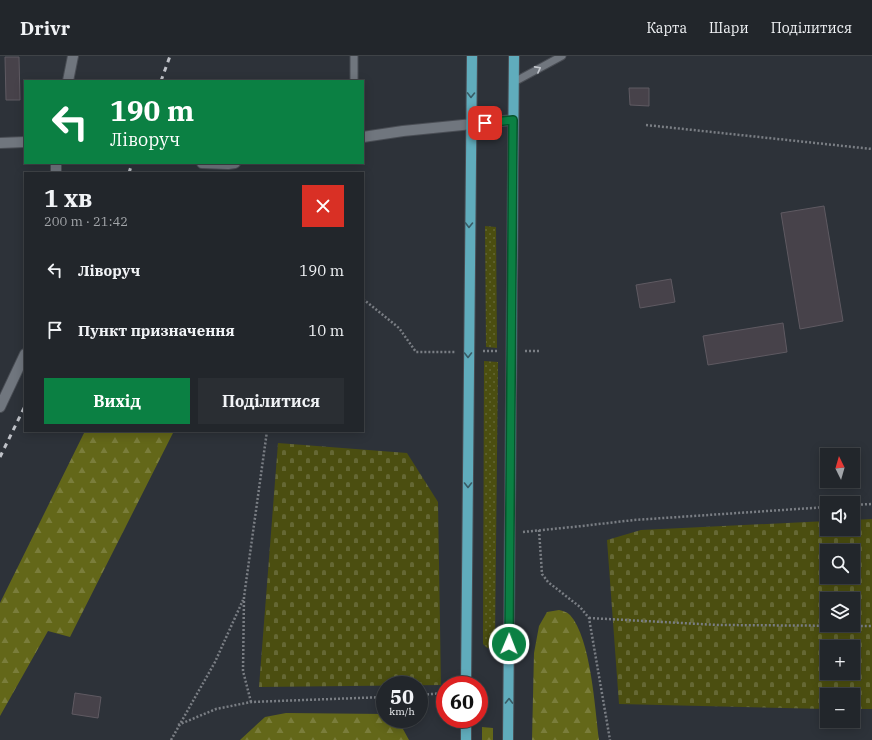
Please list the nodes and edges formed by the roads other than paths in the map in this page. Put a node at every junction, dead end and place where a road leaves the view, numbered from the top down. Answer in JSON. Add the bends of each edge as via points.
{"nodes":[{"id":1,"x":73,"y":56,"type":"edge"},
{"id":2,"x":354,"y":56,"type":"edge"},
{"id":3,"x":472,"y":56,"type":"edge"},
{"id":4,"x":514,"y":56,"type":"edge"},
{"id":5,"x":562,"y":56,"type":"edge"},
{"id":6,"x":68,"y":80,"type":"edge"},
{"id":7,"x":354,"y":80,"type":"edge"},
{"id":8,"x":514,"y":82,"type":"junction"},
{"id":9,"x":513,"y":120,"type":"junction"},
{"id":10,"x":471,"y":124,"type":"junction"},
{"id":11,"x":364,"y":137,"type":"edge"},
{"id":12,"x":24,"y":142,"type":"edge"},
{"id":13,"x":0,"y":143,"type":"edge"},
{"id":14,"x":24,"y":356,"type":"edge"},
{"id":15,"x":0,"y":407,"type":"edge"},
{"id":16,"x":466,"y":676,"type":"edge"},
{"id":17,"x":466,"y":728,"type":"edge"},
{"id":18,"x":466,"y":740,"type":"edge"},
{"id":19,"x":508,"y":740,"type":"edge"}],
"edges":[{"from":1,"to":6,"type":"street"},
{"from":2,"to":7,"type":"lane"},
{"from":3,"to":10,"type":"main road","one_way":true},
{"from":4,"to":8,"type":"main road"},
{"from":8,"to":5,"type":"lane","one_way":true},
{"from":8,"to":9,"type":"main road"},
{"from":9,"to":10,"type":"street"},
{"from":19,"to":9,"type":"main road","one_way":true},
{"from":10,"to":11,"type":"street"},
{"from":10,"to":16,"type":"main road","one_way":true},
{"from":12,"to":13,"type":"street"},
{"from":14,"to":15,"type":"street"},
{"from":17,"to":18,"type":"main road"}]}
